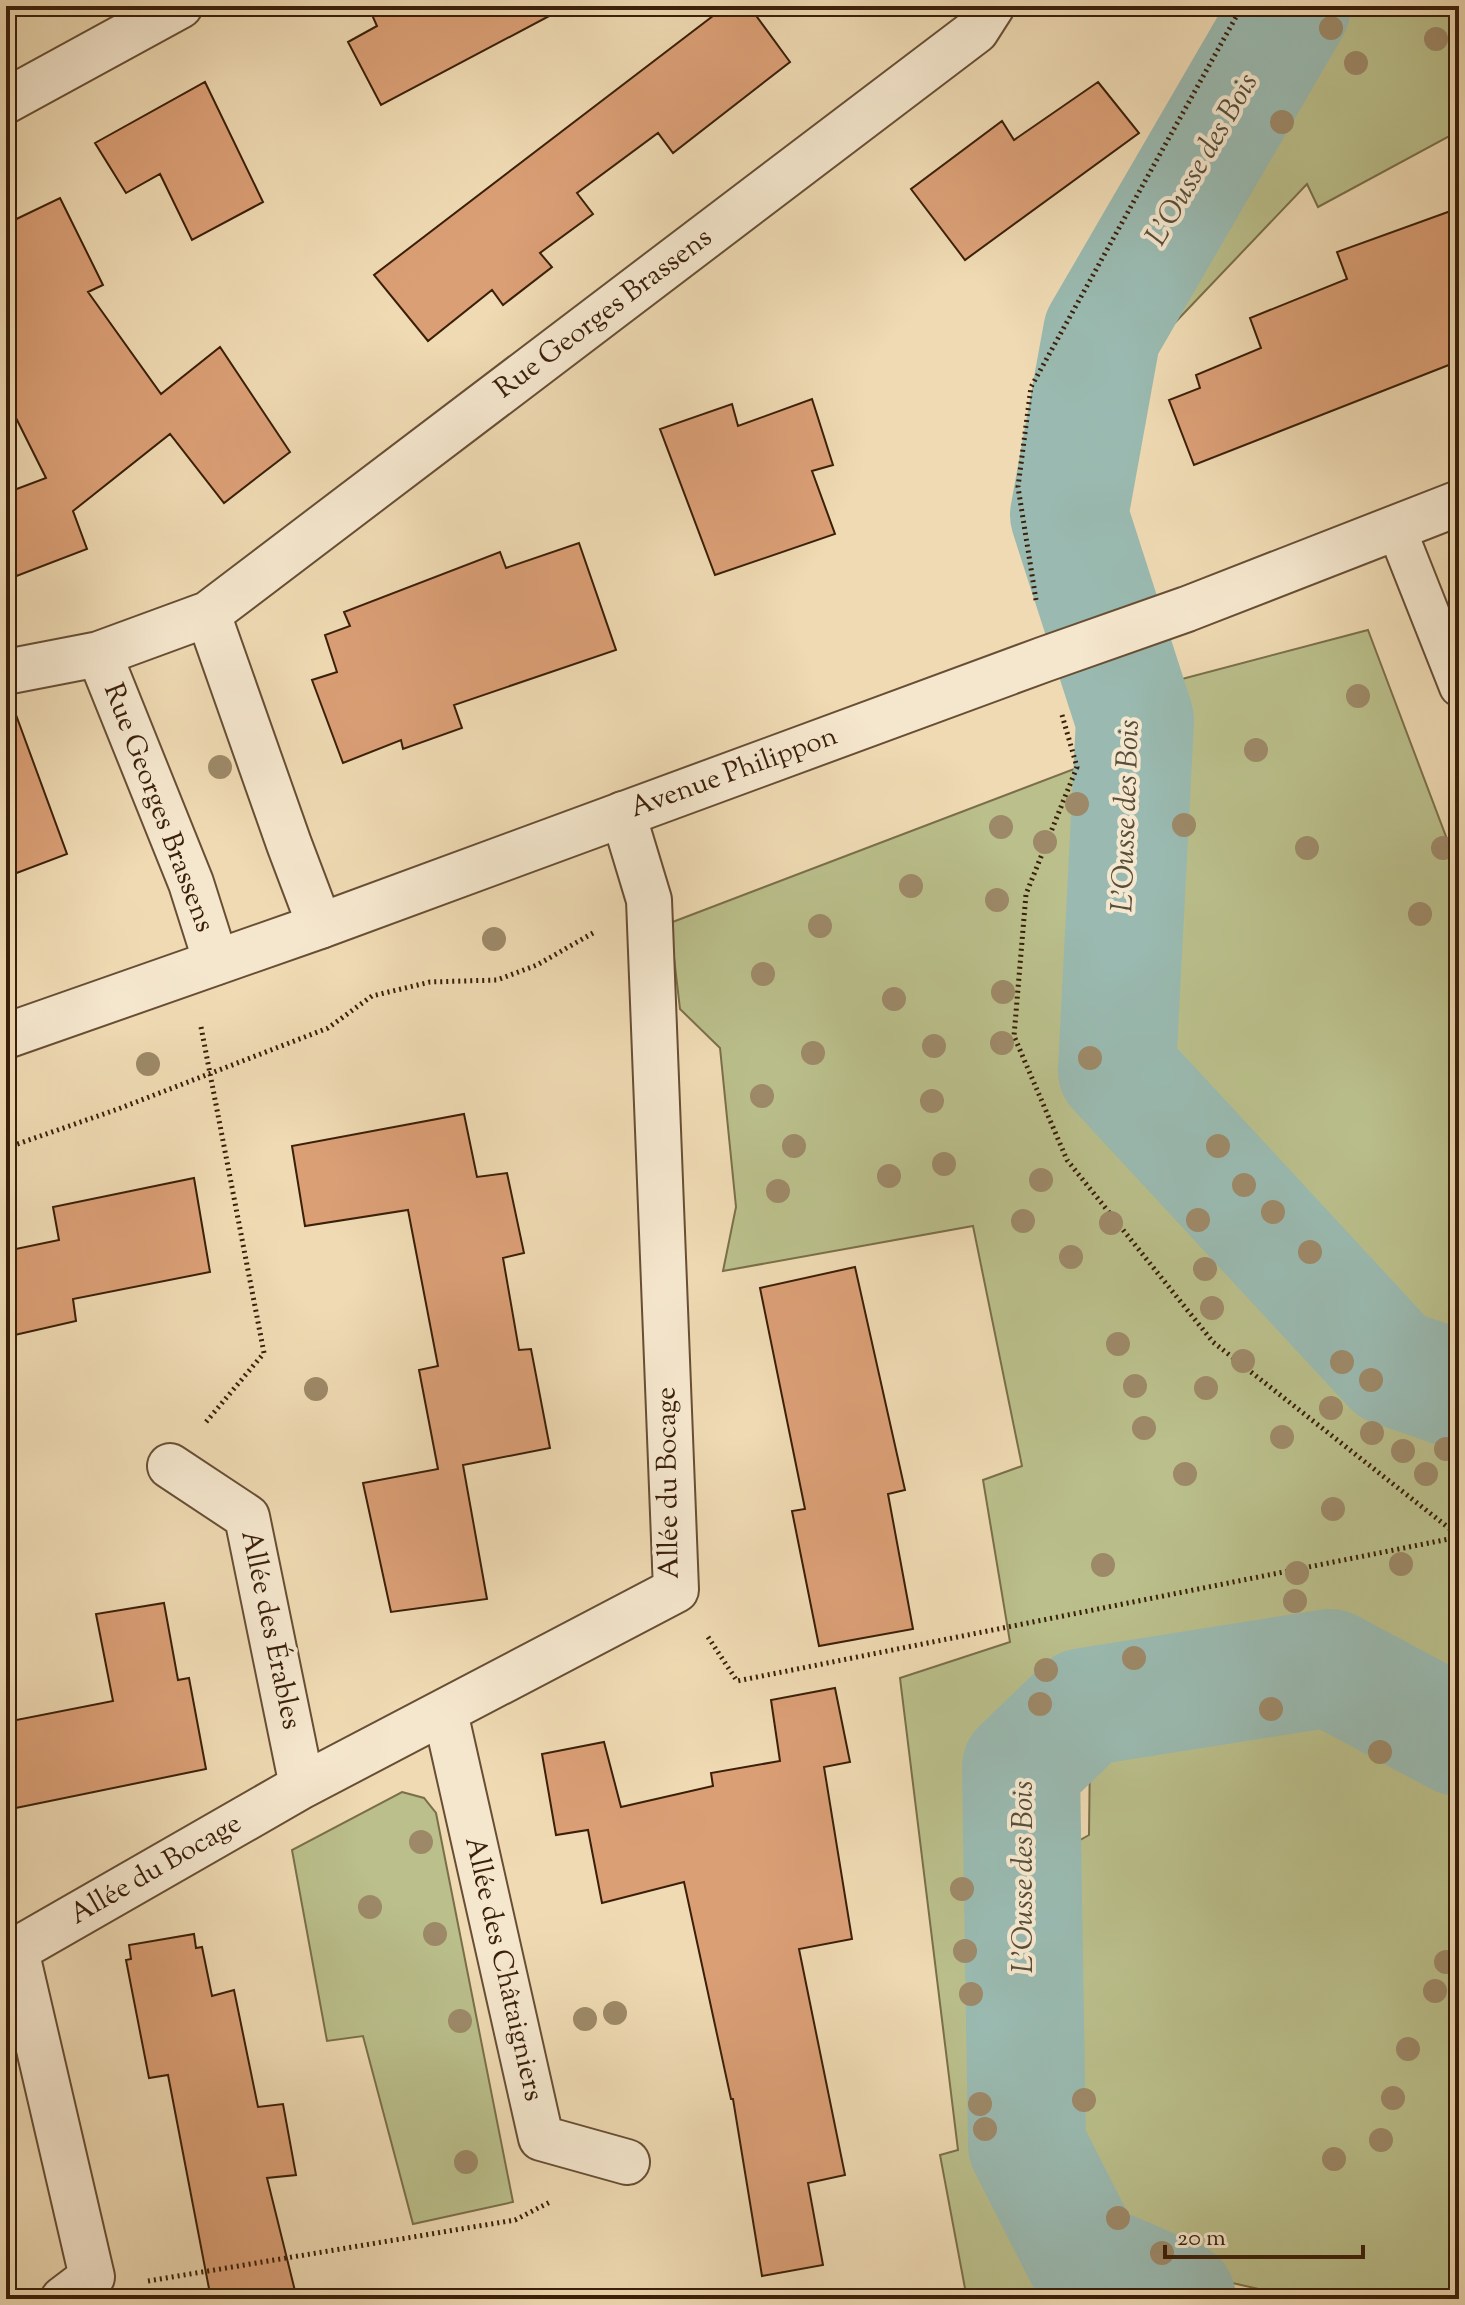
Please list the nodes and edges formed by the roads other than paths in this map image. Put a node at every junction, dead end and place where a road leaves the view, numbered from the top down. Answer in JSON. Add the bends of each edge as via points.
{"nodes":[{"id":1,"x":180,"y":6,"type":"edge"},
{"id":2,"x":992,"y":6,"type":"edge"},
{"id":3,"x":6,"y":101,"type":"edge"},
{"id":4,"x":1459,"y":503,"type":"edge"},
{"id":5,"x":1396,"y":528,"type":"junction"},
{"id":6,"x":208,"y":614,"type":"junction"},
{"id":7,"x":99,"y":654,"type":"junction"},
{"id":8,"x":6,"y":672,"type":"edge"},
{"id":9,"x":1459,"y":687,"type":"edge"},
{"id":10,"x":623,"y":814,"type":"junction"},
{"id":11,"x":320,"y":926,"type":"junction"},
{"id":12,"x":203,"y":966,"type":"junction"},
{"id":13,"x":6,"y":1036,"type":"edge"},
{"id":14,"x":170,"y":1466,"type":"road end"},
{"id":15,"x":445,"y":1712,"type":"junction"},
{"id":16,"x":302,"y":1786,"type":"junction"},
{"id":17,"x":11,"y":1950,"type":"edge"},
{"id":18,"x":627,"y":2162,"type":"road end"},
{"id":19,"x":77,"y":2288,"type":"edge"}],
"edges":[{"from":1,"to":3,"type":"street"},
{"from":2,"to":6,"type":"street","name":"Rue Georges Brassens","via":[[976,31]]},
{"from":4,"to":5,"type":"street","name":"Avenue Philippon"},
{"from":5,"to":9,"type":"lane"},
{"from":5,"to":10,"type":"street","name":"Avenue Philippon"},
{"from":6,"to":7,"type":"street","name":"Rue Georges Brassens"},
{"from":6,"to":11,"type":"street"},
{"from":7,"to":8,"type":"street","name":"Rue Georges Brassens"},
{"from":7,"to":12,"type":"street","name":"Rue Georges Brassens","via":[[191,883]]},
{"from":10,"to":11,"type":"street","name":"Avenue Philippon"},
{"from":10,"to":15,"type":"street","name":"Allée du Bocage","via":[[649,900],[676,1590]]},
{"from":11,"to":12,"type":"street","name":"Avenue Philippon"},
{"from":12,"to":13,"type":"street","name":"Avenue Philippon"},
{"from":14,"to":16,"type":"street","name":"Allée des Érables","via":[[247,1517]]},
{"from":15,"to":16,"type":"street","name":"Allée du Bocage"},
{"from":15,"to":18,"type":"street","name":"Allée des Châtaigniers","via":[[541,2138]]},
{"from":16,"to":17,"type":"street","name":"Allée du Bocage"},
{"from":17,"to":19,"type":"street"}]}
